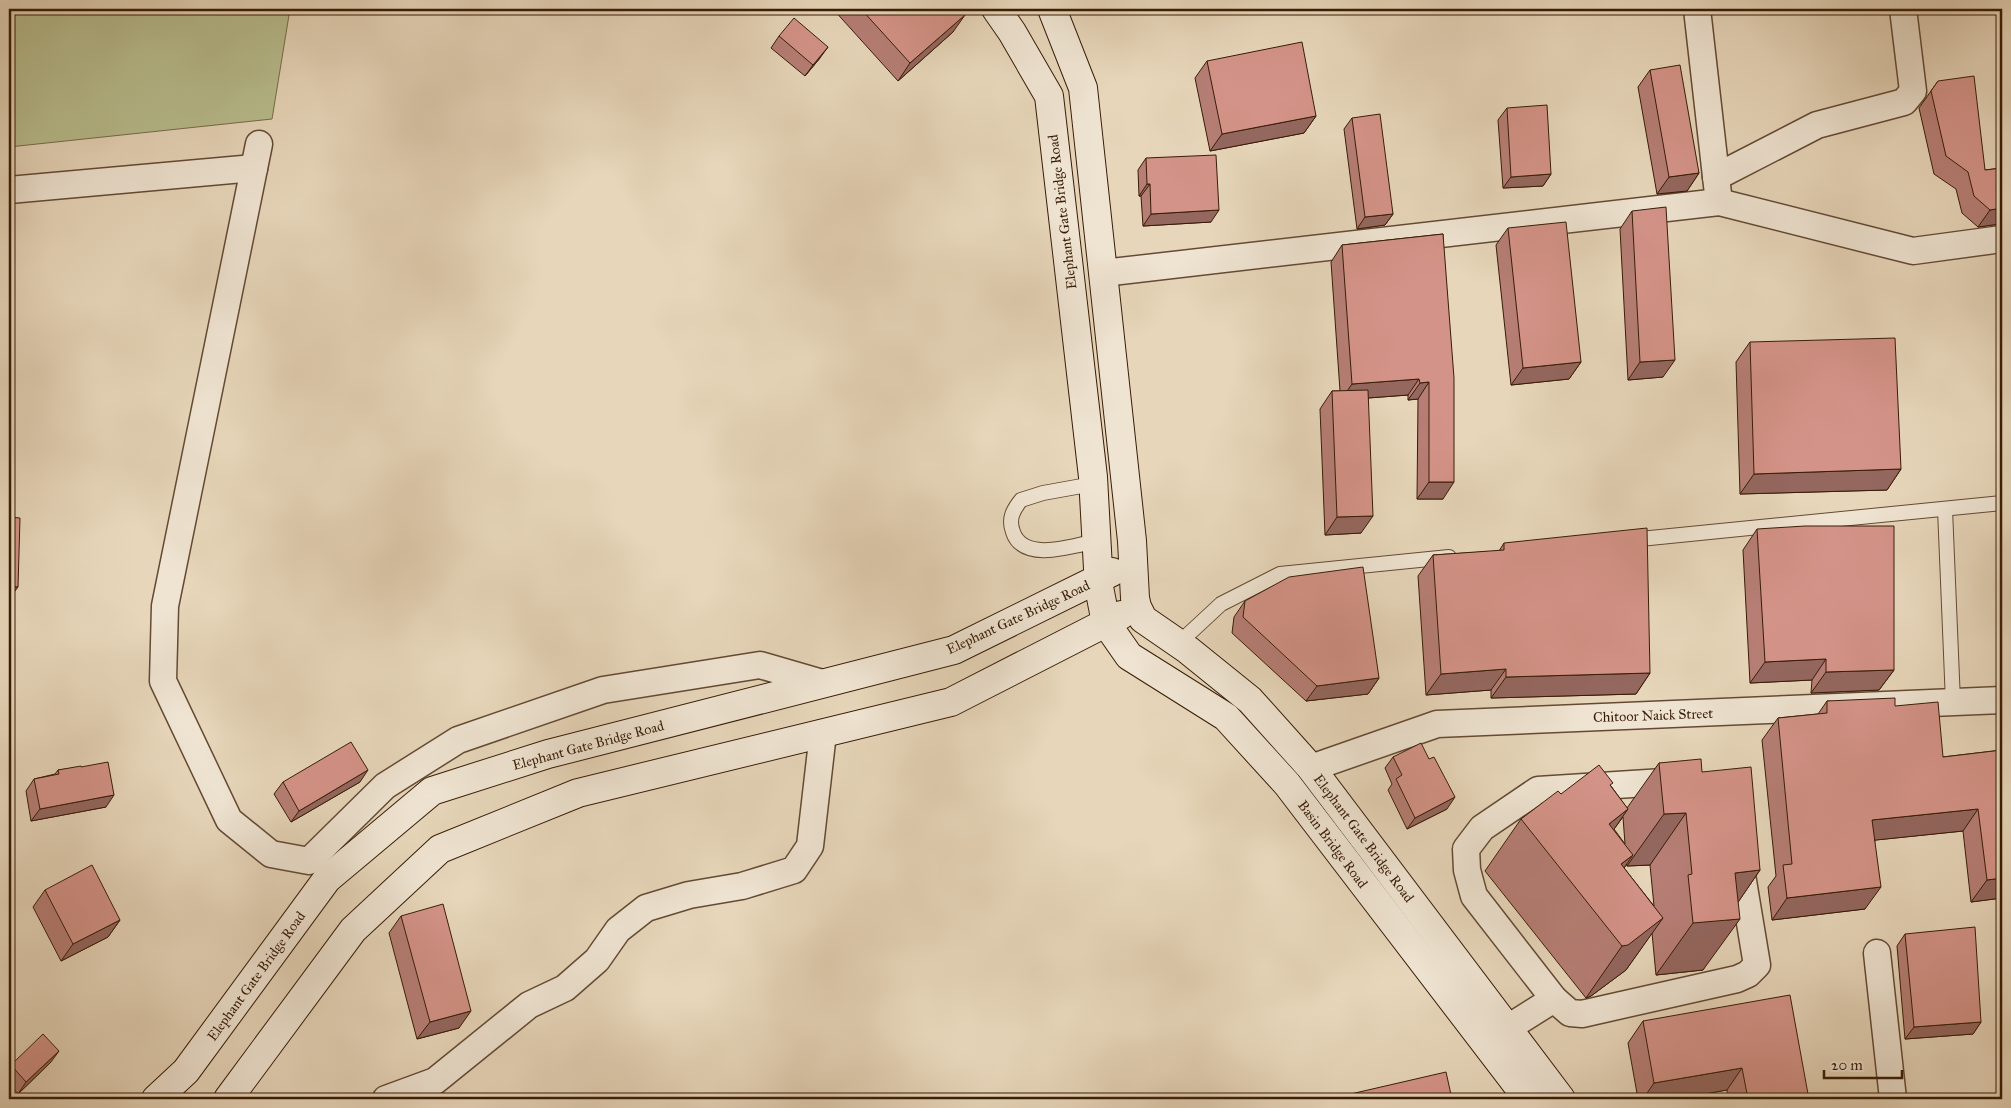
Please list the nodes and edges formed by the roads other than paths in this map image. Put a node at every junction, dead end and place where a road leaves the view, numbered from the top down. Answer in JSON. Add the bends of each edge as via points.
{"nodes":[{"id":1,"x":996,"y":9,"type":"edge"},
{"id":2,"x":1052,"y":9,"type":"edge"},
{"id":3,"x":1697,"y":9,"type":"edge"},
{"id":4,"x":1903,"y":9,"type":"edge"},
{"id":5,"x":9,"y":190,"type":"edge"},
{"id":6,"x":1718,"y":190,"type":"junction"},
{"id":7,"x":2002,"y":239,"type":"edge"},
{"id":8,"x":1103,"y":273,"type":"junction"},
{"id":9,"x":1093,"y":484,"type":"junction"},
{"id":10,"x":2002,"y":503,"type":"edge"},
{"id":11,"x":1945,"y":509,"type":"junction"},
{"id":12,"x":1617,"y":541,"type":"edge"},
{"id":13,"x":1458,"y":556,"type":"edge"},
{"id":14,"x":1097,"y":559,"type":"junction"},
{"id":15,"x":1133,"y":562,"type":"junction"},
{"id":16,"x":1137,"y":608,"type":"junction"},
{"id":17,"x":1106,"y":623,"type":"junction"},
{"id":18,"x":1179,"y":643,"type":"junction"},
{"id":19,"x":822,"y":684,"type":"junction"},
{"id":20,"x":2002,"y":700,"type":"edge"},
{"id":21,"x":1953,"y":702,"type":"junction"},
{"id":22,"x":823,"y":733,"type":"junction"},
{"id":23,"x":1311,"y":768,"type":"junction"},
{"id":24,"x":1703,"y":780,"type":"edge"},
{"id":25,"x":1735,"y":833,"type":"edge"},
{"id":26,"x":1877,"y":952,"type":"dead end"},
{"id":27,"x":1554,"y":999,"type":"junction"},
{"id":28,"x":1508,"y":1028,"type":"junction"},
{"id":29,"x":156,"y":1099,"type":"edge"},
{"id":30,"x":228,"y":1099,"type":"edge"},
{"id":31,"x":386,"y":1099,"type":"edge"},
{"id":32,"x":1528,"y":1099,"type":"edge"},
{"id":33,"x":1562,"y":1099,"type":"edge"},
{"id":34,"x":1894,"y":1099,"type":"edge"}],
"edges":[{"from":1,"to":9,"type":"main road","name":"Elephant Gate Bridge Road","via":[[1049,96]]},
{"from":2,"to":8,"type":"main road","via":[[1083,88]]},
{"from":3,"to":6,"type":"street"},
{"from":4,"to":6,"type":"street","via":[[1913,91],[1904,102],[1817,125]]},
{"from":5,"to":19,"type":"street","via":[[257,156],[165,606],[164,681],[229,820],[271,854],[309,861],[385,786],[458,740],[603,690],[760,665]]},
{"from":6,"to":7,"type":"street","via":[[1913,251]]},
{"from":6,"to":8,"type":"street"},
{"from":8,"to":15,"type":"main road"},
{"from":9,"to":14,"type":"main road","name":"Elephant Gate Bridge Road"},
{"from":9,"to":14,"type":"lane","via":[[1021,500],[1010,518],[1012,532],[1019,543],[1028,548]]},
{"from":10,"to":11,"type":"lane"},
{"from":11,"to":12,"type":"lane"},
{"from":11,"to":21,"type":"lane"},
{"from":13,"to":18,"type":"lane","via":[[1280,574],[1221,604]]},
{"from":14,"to":15,"type":"main road","name":"Elephant Gate Bridge Road"},
{"from":14,"to":17,"type":"main road","name":"Elephant Gate Bridge Road"},
{"from":14,"to":19,"type":"main road","name":"Elephant Gate Bridge Road","via":[[1033,611],[954,650]]},
{"from":15,"to":16,"type":"main road"},
{"from":16,"to":17,"type":"main road"},
{"from":16,"to":18,"type":"main road","name":"Elephant Gate Bridge Road","via":[[1144,619]]},
{"from":17,"to":22,"type":"main road","via":[[951,702]]},
{"from":17,"to":32,"type":"main road","name":"Basin Bridge Road","via":[[1129,656],[1226,717],[1287,784]]},
{"from":18,"to":23,"type":"main road","name":"Elephant Gate Bridge Road","via":[[1250,700]]},
{"from":19,"to":29,"type":"main road","name":"Elephant Gate Bridge Road","via":[[548,754],[432,791],[327,879],[186,1070]]},
{"from":20,"to":21,"type":"street","name":"Chitoor Naick Street"},
{"from":21,"to":23,"type":"street","name":"Chitoor Naick Street","via":[[1436,724]]},
{"from":22,"to":30,"type":"main road","via":[[578,793],[440,849],[353,930]]},
{"from":22,"to":31,"type":"street","via":[[810,846],[794,870],[742,886],[689,895],[646,908],[618,930],[597,960],[565,988],[529,1005],[435,1080]]},
{"from":23,"to":28,"type":"main road","name":"Elephant Gate Bridge Road"},
{"from":24,"to":27,"type":"street","via":[[1538,790],[1482,828],[1466,849],[1474,896]]},
{"from":25,"to":27,"type":"street","via":[[1757,965],[1748,974],[1582,1014],[1570,1013]]},
{"from":26,"to":34,"type":"street"},
{"from":27,"to":28,"type":"street"},
{"from":28,"to":33,"type":"main road","name":"Elephant Gate Bridge Road"}]}
